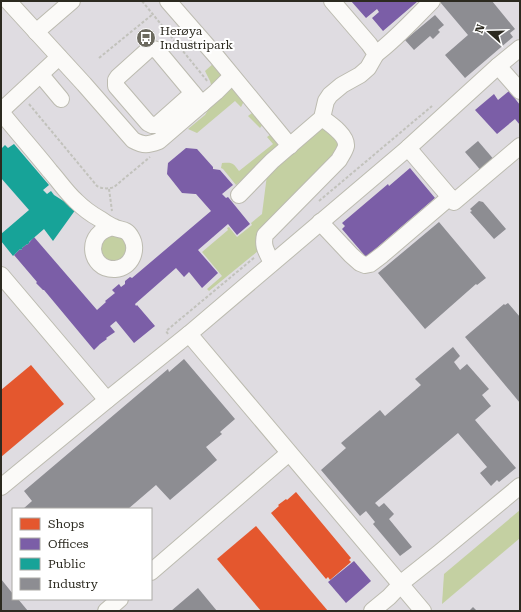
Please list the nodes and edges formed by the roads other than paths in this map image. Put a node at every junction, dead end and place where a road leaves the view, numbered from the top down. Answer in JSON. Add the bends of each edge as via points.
{"nodes":[{"id":1,"x":8,"y":1,"type":"edge"},
{"id":2,"x":72,"y":1,"type":"edge"},
{"id":3,"x":168,"y":1,"type":"edge"},
{"id":4,"x":332,"y":1,"type":"edge"},
{"id":5,"x":432,"y":1,"type":"edge"},
{"id":6,"x":36,"y":32,"type":"junction"},
{"id":7,"x":520,"y":48,"type":"edge"},
{"id":8,"x":376,"y":54,"type":"junction"},
{"id":9,"x":59,"y":57,"type":"junction"},
{"id":10,"x":498,"y":66,"type":"junction"},
{"id":11,"x":41,"y":75,"type":"junction"},
{"id":12,"x":232,"y":76,"type":"junction"},
{"id":13,"x":520,"y":91,"type":"edge"},
{"id":14,"x":198,"y":98,"type":"junction"},
{"id":15,"x":60,"y":99,"type":"dead end"},
{"id":16,"x":1,"y":111,"type":"edge"},
{"id":17,"x":322,"y":118,"type":"junction"},
{"id":18,"x":290,"y":146,"type":"junction"},
{"id":19,"x":520,"y":146,"type":"edge"},
{"id":20,"x":408,"y":148,"type":"junction"},
{"id":21,"x":239,"y":195,"type":"dead end"},
{"id":22,"x":450,"y":197,"type":"junction"},
{"id":23,"x":75,"y":200,"type":"junction"},
{"id":24,"x":320,"y":222,"type":"junction"},
{"id":25,"x":114,"y":227,"type":"junction"},
{"id":26,"x":93,"y":245,"type":"junction"},
{"id":27,"x":269,"y":256,"type":"junction"},
{"id":28,"x":1,"y":275,"type":"edge"},
{"id":29,"x":183,"y":339,"type":"junction"},
{"id":30,"x":107,"y":400,"type":"junction"},
{"id":31,"x":289,"y":453,"type":"junction"},
{"id":32,"x":520,"y":486,"type":"edge"},
{"id":33,"x":1,"y":487,"type":"edge"},
{"id":34,"x":152,"y":571,"type":"edge"},
{"id":35,"x":400,"y":584,"type":"junction"},
{"id":36,"x":119,"y":600,"type":"edge"},
{"id":37,"x":106,"y":611,"type":"edge"},
{"id":38,"x":372,"y":611,"type":"edge"},
{"id":39,"x":423,"y":611,"type":"edge"}],
"edges":[{"from":1,"to":6,"type":"lane"},
{"from":2,"to":6,"type":"lane"},
{"from":3,"to":12,"type":"lane"},
{"from":4,"to":8,"type":"lane"},
{"from":5,"to":8,"type":"lane"},
{"from":6,"to":9,"type":"lane"},
{"from":7,"to":10,"type":"lane"},
{"from":8,"to":17,"type":"lane","via":[[368,68],[330,95]]},
{"from":9,"to":11,"type":"lane"},
{"from":9,"to":14,"type":"lane","via":[[133,140],[140,144],[148,145],[159,141]]},
{"from":10,"to":13,"type":"lane"},
{"from":10,"to":20,"type":"lane"},
{"from":11,"to":15,"type":"lane"},
{"from":11,"to":16,"type":"lane"},
{"from":12,"to":14,"type":"lane","via":[[216,92]]},
{"from":12,"to":18,"type":"lane"},
{"from":14,"to":14,"type":"lane","via":[[157,50],[153,49],[148,50],[116,80],[116,86],[152,125],[157,125]]},
{"from":16,"to":23,"type":"lane"},
{"from":17,"to":18,"type":"lane"},
{"from":17,"to":27,"type":"lane","via":[[345,139],[346,146],[330,169],[265,234],[264,241]]},
{"from":18,"to":21,"type":"lane"},
{"from":19,"to":22,"type":"lane","via":[[454,202]]},
{"from":20,"to":22,"type":"lane"},
{"from":20,"to":24,"type":"lane"},
{"from":22,"to":24,"type":"lane","via":[[382,255],[365,265],[351,255]]},
{"from":23,"to":25,"type":"lane","via":[[96,217]]},
{"from":23,"to":26,"type":"lane"},
{"from":24,"to":27,"type":"lane"},
{"from":25,"to":26,"type":"lane","via":[[96,236]]},
{"from":25,"to":26,"type":"lane","via":[[122,229],[132,238],[134,253],[125,266],[117,269],[102,265],[93,253]]},
{"from":27,"to":29,"type":"lane"},
{"from":28,"to":30,"type":"lane"},
{"from":29,"to":30,"type":"lane"},
{"from":29,"to":31,"type":"lane"},
{"from":30,"to":33,"type":"lane"},
{"from":31,"to":34,"type":"lane"},
{"from":31,"to":35,"type":"lane"},
{"from":32,"to":35,"type":"lane"},
{"from":35,"to":38,"type":"lane"},
{"from":35,"to":39,"type":"lane"},
{"from":36,"to":37,"type":"lane"}]}
